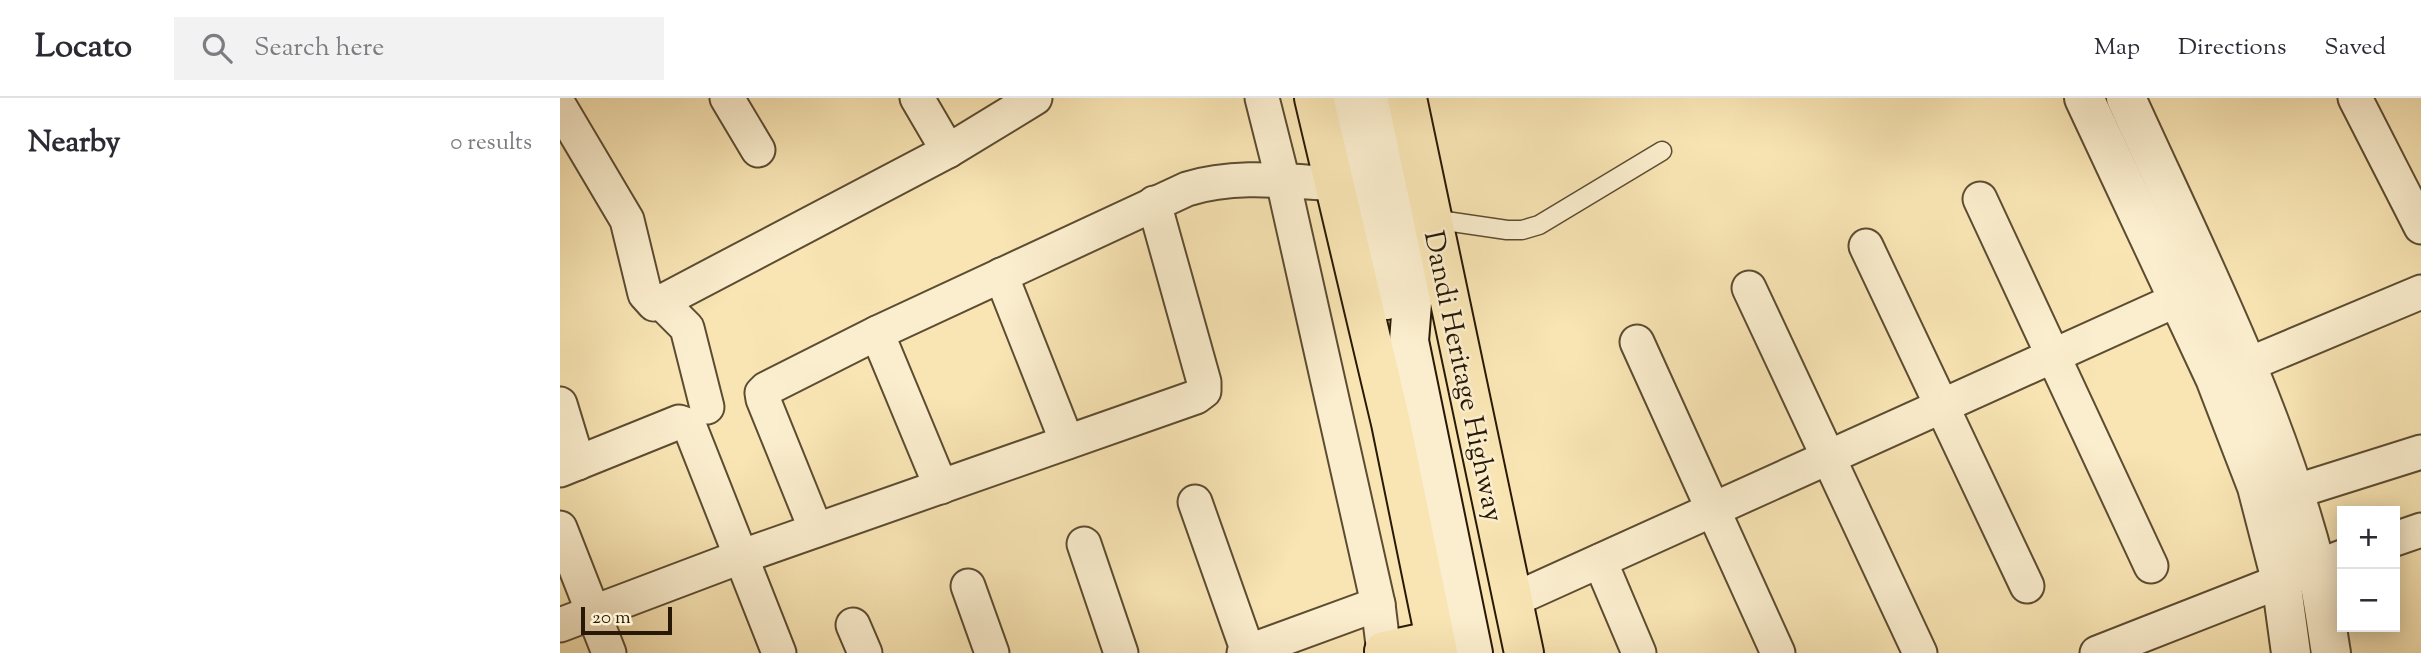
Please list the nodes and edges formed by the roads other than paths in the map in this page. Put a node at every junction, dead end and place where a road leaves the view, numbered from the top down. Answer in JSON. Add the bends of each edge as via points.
{"nodes":[{"id":1,"x":727,"y":98,"type":"edge"},
{"id":2,"x":917,"y":98,"type":"edge"},
{"id":3,"x":1035,"y":98,"type":"edge"},
{"id":4,"x":1262,"y":98,"type":"edge"},
{"id":5,"x":1314,"y":98,"type":"edge"},
{"id":6,"x":1335,"y":98,"type":"edge"},
{"id":7,"x":1370,"y":98,"type":"edge"},
{"id":8,"x":1407,"y":98,"type":"edge"},
{"id":9,"x":2084,"y":98,"type":"edge"},
{"id":10,"x":2126,"y":98,"type":"edge"},
{"id":11,"x":2355,"y":98,"type":"edge"},
{"id":12,"x":560,"y":107,"type":"edge"},
{"id":13,"x":758,"y":150,"type":"dead end"},
{"id":14,"x":948,"y":151,"type":"junction"},
{"id":15,"x":1662,"y":151,"type":"dead end"},
{"id":16,"x":1283,"y":181,"type":"junction"},
{"id":17,"x":1335,"y":184,"type":"junction"},
{"id":18,"x":1980,"y":199,"type":"dead end"},
{"id":19,"x":1154,"y":203,"type":"junction"},
{"id":20,"x":2417,"y":210,"type":"edge"},
{"id":21,"x":1431,"y":219,"type":"junction"},
{"id":22,"x":1866,"y":246,"type":"dead end"},
{"id":23,"x":1001,"y":275,"type":"junction"},
{"id":24,"x":1749,"y":288,"type":"dead end"},
{"id":25,"x":2194,"y":292,"type":"junction"},
{"id":26,"x":2421,"y":292,"type":"edge"},
{"id":27,"x":662,"y":302,"type":"junction"},
{"id":28,"x":877,"y":333,"type":"junction"},
{"id":29,"x":1409,"y":341,"type":"junction"},
{"id":30,"x":1637,"y":342,"type":"dead end"},
{"id":31,"x":2053,"y":355,"type":"junction"},
{"id":32,"x":2246,"y":365,"type":"junction"},
{"id":33,"x":560,"y":404,"type":"edge"},
{"id":34,"x":1942,"y":406,"type":"junction"},
{"id":35,"x":707,"y":407,"type":"dead end"},
{"id":36,"x":1067,"y":442,"type":"junction"},
{"id":37,"x":2421,"y":452,"type":"edge"},
{"id":38,"x":1828,"y":458,"type":"junction"},
{"id":39,"x":569,"y":467,"type":"edge"},
{"id":40,"x":941,"y":487,"type":"junction"},
{"id":41,"x":2294,"y":492,"type":"junction"},
{"id":42,"x":1195,"y":502,"type":"dead end"},
{"id":43,"x":1713,"y":510,"type":"junction"},
{"id":44,"x":560,"y":528,"type":"edge"},
{"id":45,"x":816,"y":530,"type":"junction"},
{"id":46,"x":2421,"y":530,"type":"edge"},
{"id":47,"x":2400,"y":537,"type":"edge"},
{"id":48,"x":1084,"y":544,"type":"dead end"},
{"id":49,"x":740,"y":557,"type":"junction"},
{"id":50,"x":1601,"y":561,"type":"junction"},
{"id":51,"x":2329,"y":562,"type":"edge"},
{"id":52,"x":2151,"y":566,"type":"dead end"},
{"id":53,"x":2281,"y":580,"type":"junction"},
{"id":54,"x":968,"y":586,"type":"dead end"},
{"id":55,"x":2027,"y":586,"type":"dead end"},
{"id":56,"x":1513,"y":600,"type":"junction"},
{"id":57,"x":1378,"y":604,"type":"junction"},
{"id":58,"x":592,"y":612,"type":"junction"},
{"id":59,"x":560,"y":625,"type":"edge"},
{"id":60,"x":1437,"y":646,"type":"edge"},
{"id":61,"x":1246,"y":652,"type":"edge"},
{"id":62,"x":1384,"y":652,"type":"edge"},
{"id":63,"x":609,"y":653,"type":"edge"},
{"id":64,"x":779,"y":653,"type":"edge"},
{"id":65,"x":992,"y":653,"type":"edge"},
{"id":66,"x":1121,"y":653,"type":"edge"},
{"id":67,"x":1473,"y":653,"type":"edge"},
{"id":68,"x":1524,"y":653,"type":"edge"},
{"id":69,"x":1639,"y":653,"type":"edge"},
{"id":70,"x":1778,"y":653,"type":"edge"},
{"id":71,"x":1920,"y":653,"type":"edge"},
{"id":72,"x":2097,"y":653,"type":"edge"},
{"id":73,"x":2291,"y":653,"type":"edge"},
{"id":74,"x":2331,"y":653,"type":"edge"}],
"edges":[{"from":1,"to":13,"type":"street"},
{"from":2,"to":14,"type":"street"},
{"from":3,"to":14,"type":"street"},
{"from":4,"to":16,"type":"street"},
{"from":5,"to":17,"type":"highway"},
{"from":6,"to":29,"type":"street","via":[[1388,307]]},
{"from":7,"to":29,"type":"street","via":[[1412,303]]},
{"from":8,"to":21,"type":"highway","name":"Dandi Heritage Highway"},
{"from":9,"to":25,"type":"street"},
{"from":10,"to":25,"type":"street"},
{"from":11,"to":20,"type":"street"},
{"from":12,"to":27,"type":"street","via":[[627,220],[645,294],[654,304]]},
{"from":14,"to":27,"type":"street"},
{"from":15,"to":21,"type":"lane","via":[[1539,225],[1507,230]]},
{"from":16,"to":17,"type":"street"},
{"from":16,"to":19,"type":"street","via":[[1209,182]]},
{"from":16,"to":57,"type":"street"},
{"from":17,"to":60,"type":"highway"},
{"from":18,"to":31,"type":"street"},
{"from":19,"to":23,"type":"street"},
{"from":19,"to":36,"type":"street","via":[[1204,391]]},
{"from":21,"to":56,"type":"highway","name":"Dandi Heritage Highway"},
{"from":22,"to":34,"type":"street"},
{"from":23,"to":28,"type":"street"},
{"from":23,"to":36,"type":"street"},
{"from":24,"to":38,"type":"street"},
{"from":25,"to":31,"type":"street"},
{"from":25,"to":32,"type":"street"},
{"from":25,"to":53,"type":"street","via":[[2215,378],[2257,487]]},
{"from":26,"to":32,"type":"street"},
{"from":27,"to":35,"type":"street","via":[[687,328]]},
{"from":28,"to":40,"type":"street"},
{"from":28,"to":45,"type":"street","via":[[762,393]]},
{"from":29,"to":67,"type":"street"},
{"from":30,"to":43,"type":"street"},
{"from":31,"to":34,"type":"street"},
{"from":31,"to":52,"type":"street"},
{"from":32,"to":41,"type":"street"},
{"from":33,"to":39,"type":"street"},
{"from":34,"to":38,"type":"street"},
{"from":34,"to":55,"type":"street"},
{"from":36,"to":40,"type":"street"},
{"from":37,"to":41,"type":"street"},
{"from":38,"to":43,"type":"street"},
{"from":38,"to":71,"type":"street"},
{"from":39,"to":49,"type":"street","via":[[679,422],[685,424]]},
{"from":40,"to":45,"type":"street"},
{"from":41,"to":51,"type":"street"},
{"from":42,"to":61,"type":"street"},
{"from":43,"to":50,"type":"street"},
{"from":43,"to":70,"type":"street"},
{"from":44,"to":58,"type":"street"},
{"from":45,"to":49,"type":"street"},
{"from":46,"to":47,"type":"street"},
{"from":48,"to":66,"type":"street"},
{"from":49,"to":58,"type":"street"},
{"from":49,"to":64,"type":"street"},
{"from":50,"to":56,"type":"street"},
{"from":50,"to":69,"type":"street"},
{"from":51,"to":53,"type":"street"},
{"from":51,"to":74,"type":"street"},
{"from":53,"to":72,"type":"street"},
{"from":53,"to":73,"type":"street"},
{"from":54,"to":65,"type":"street"},
{"from":56,"to":68,"type":"highway","name":"Dandi Heritage Highway"},
{"from":57,"to":61,"type":"street"},
{"from":57,"to":62,"type":"street"},
{"from":58,"to":59,"type":"street"},
{"from":58,"to":63,"type":"street"},
{"from":60,"to":62,"type":"highway"}]}
